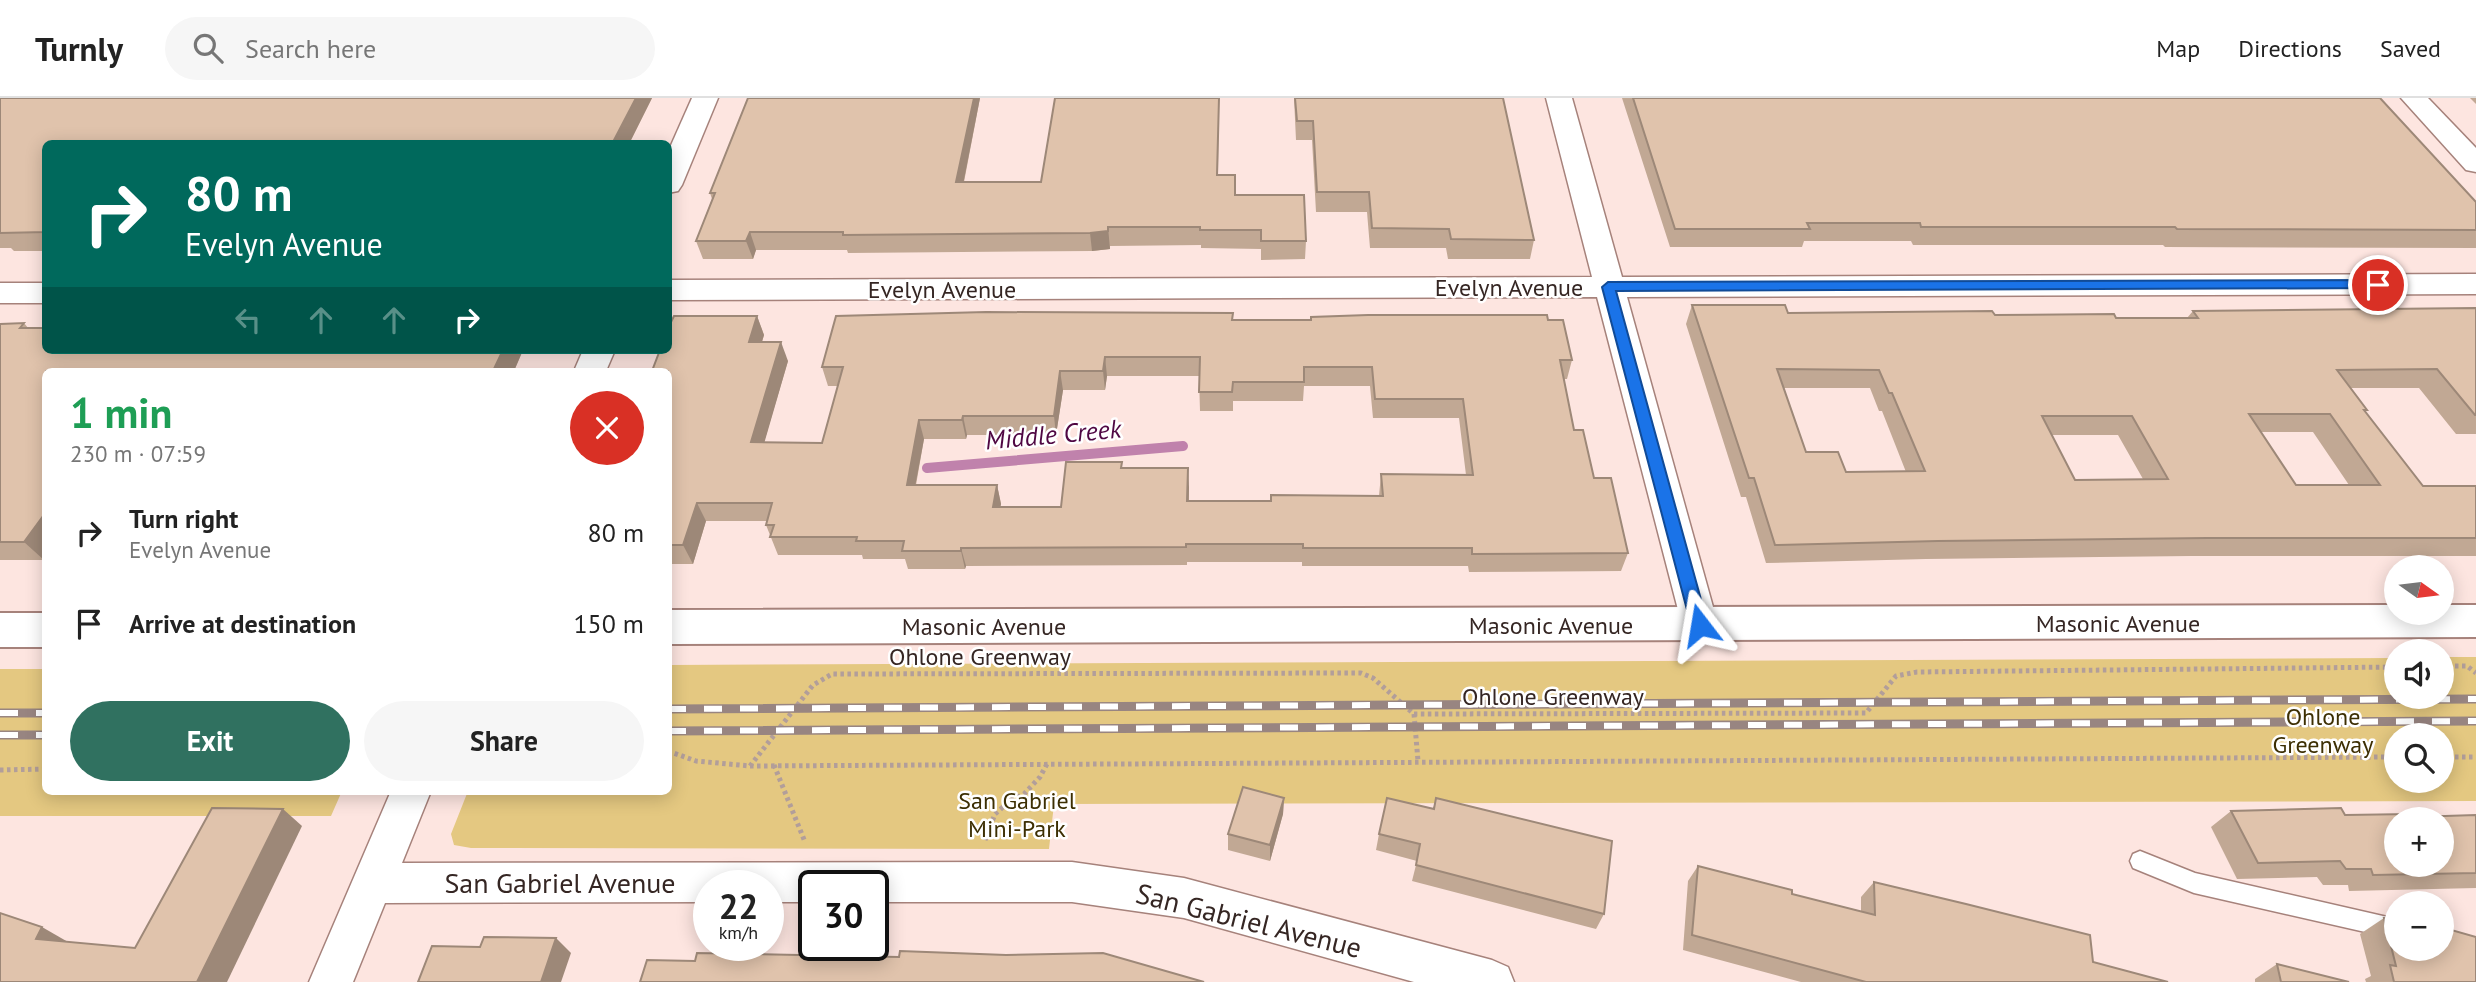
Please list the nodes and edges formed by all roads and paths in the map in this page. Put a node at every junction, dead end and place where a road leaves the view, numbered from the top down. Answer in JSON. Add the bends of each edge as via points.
{"nodes":[{"id":1,"x":705,"y":98,"type":"edge"},
{"id":2,"x":1559,"y":98,"type":"edge"},
{"id":3,"x":2414,"y":98,"type":"edge"},
{"id":4,"x":2476,"y":164,"type":"edge"},
{"id":5,"x":672,"y":176,"type":"edge"},
{"id":6,"x":2476,"y":284,"type":"edge"},
{"id":7,"x":1608,"y":287,"type":"junction"},
{"id":8,"x":672,"y":290,"type":"edge"},
{"id":9,"x":0,"y":293,"type":"edge"},
{"id":10,"x":42,"y":293,"type":"edge"},
{"id":11,"x":2476,"y":621,"type":"edge"},
{"id":12,"x":1700,"y":625,"type":"junction"},
{"id":13,"x":672,"y":627,"type":"edge"},
{"id":14,"x":0,"y":630,"type":"edge"},
{"id":15,"x":42,"y":630,"type":"edge"},
{"id":16,"x":2454,"y":666,"type":"edge"},
{"id":17,"x":2384,"y":667,"type":"edge"},
{"id":18,"x":2476,"y":673,"type":"edge"},
{"id":19,"x":1414,"y":714,"type":"junction"},
{"id":20,"x":672,"y":752,"type":"edge"},
{"id":21,"x":2384,"y":757,"type":"edge"},
{"id":22,"x":2454,"y":757,"type":"edge"},
{"id":23,"x":2476,"y":757,"type":"edge"},
{"id":24,"x":1418,"y":761,"type":"junction"},
{"id":25,"x":1048,"y":762,"type":"junction"},
{"id":26,"x":774,"y":765,"type":"junction"},
{"id":27,"x":750,"y":766,"type":"junction"},
{"id":28,"x":42,"y":769,"type":"edge"},
{"id":29,"x":0,"y":770,"type":"edge"},
{"id":30,"x":409,"y":795,"type":"edge"},
{"id":31,"x":2140,"y":861,"type":"dead end"},
{"id":32,"x":976,"y":882,"type":"junction"},
{"id":33,"x":372,"y":883,"type":"junction"},
{"id":34,"x":797,"y":883,"type":"junction"},
{"id":35,"x":2384,"y":926,"type":"edge"},
{"id":36,"x":331,"y":982,"type":"edge"},
{"id":37,"x":1492,"y":982,"type":"edge"}],
"edges":[{"from":1,"to":5,"type":"street"},
{"from":2,"to":7,"type":"street"},
{"from":3,"to":4,"type":"street"},
{"from":6,"to":7,"type":"street","name":"Evelyn Avenue"},
{"from":7,"to":8,"type":"street","name":"Evelyn Avenue"},
{"from":7,"to":12,"type":"street"},
{"from":9,"to":10,"type":"street"},
{"from":11,"to":12,"type":"street","name":"Masonic Avenue"},
{"from":12,"to":13,"type":"street","name":"Masonic Avenue"},
{"from":14,"to":15,"type":"street"},
{"from":16,"to":18,"type":"path","via":[[2467,666]]},
{"from":17,"to":19,"type":"path","name":"Ohlone Greenway","via":[[1917,672],[1896,676],[1866,713]]},
{"from":19,"to":24,"type":"path"},
{"from":19,"to":27,"type":"path","name":"Ohlone Greenway","via":[[1361,673],[832,674],[813,685]]},
{"from":20,"to":27,"type":"path","via":[[696,761]]},
{"from":21,"to":24,"type":"path"},
{"from":22,"to":23,"type":"path"},
{"from":24,"to":25,"type":"path"},
{"from":25,"to":26,"type":"path"},
{"from":25,"to":32,"type":"path","via":[[1024,794],[995,814]]},
{"from":26,"to":27,"type":"path"},
{"from":26,"to":34,"type":"path","via":[[805,841]]},
{"from":28,"to":29,"type":"path"},
{"from":30,"to":33,"type":"street"},
{"from":31,"to":35,"type":"lane","via":[[2194,883]]},
{"from":32,"to":34,"type":"street","name":"San Gabriel Avenue"},
{"from":32,"to":37,"type":"street","name":"San Gabriel Avenue","via":[[1072,882],[1184,898]]},
{"from":33,"to":34,"type":"street","name":"San Gabriel Avenue"},
{"from":33,"to":36,"type":"street"}]}
